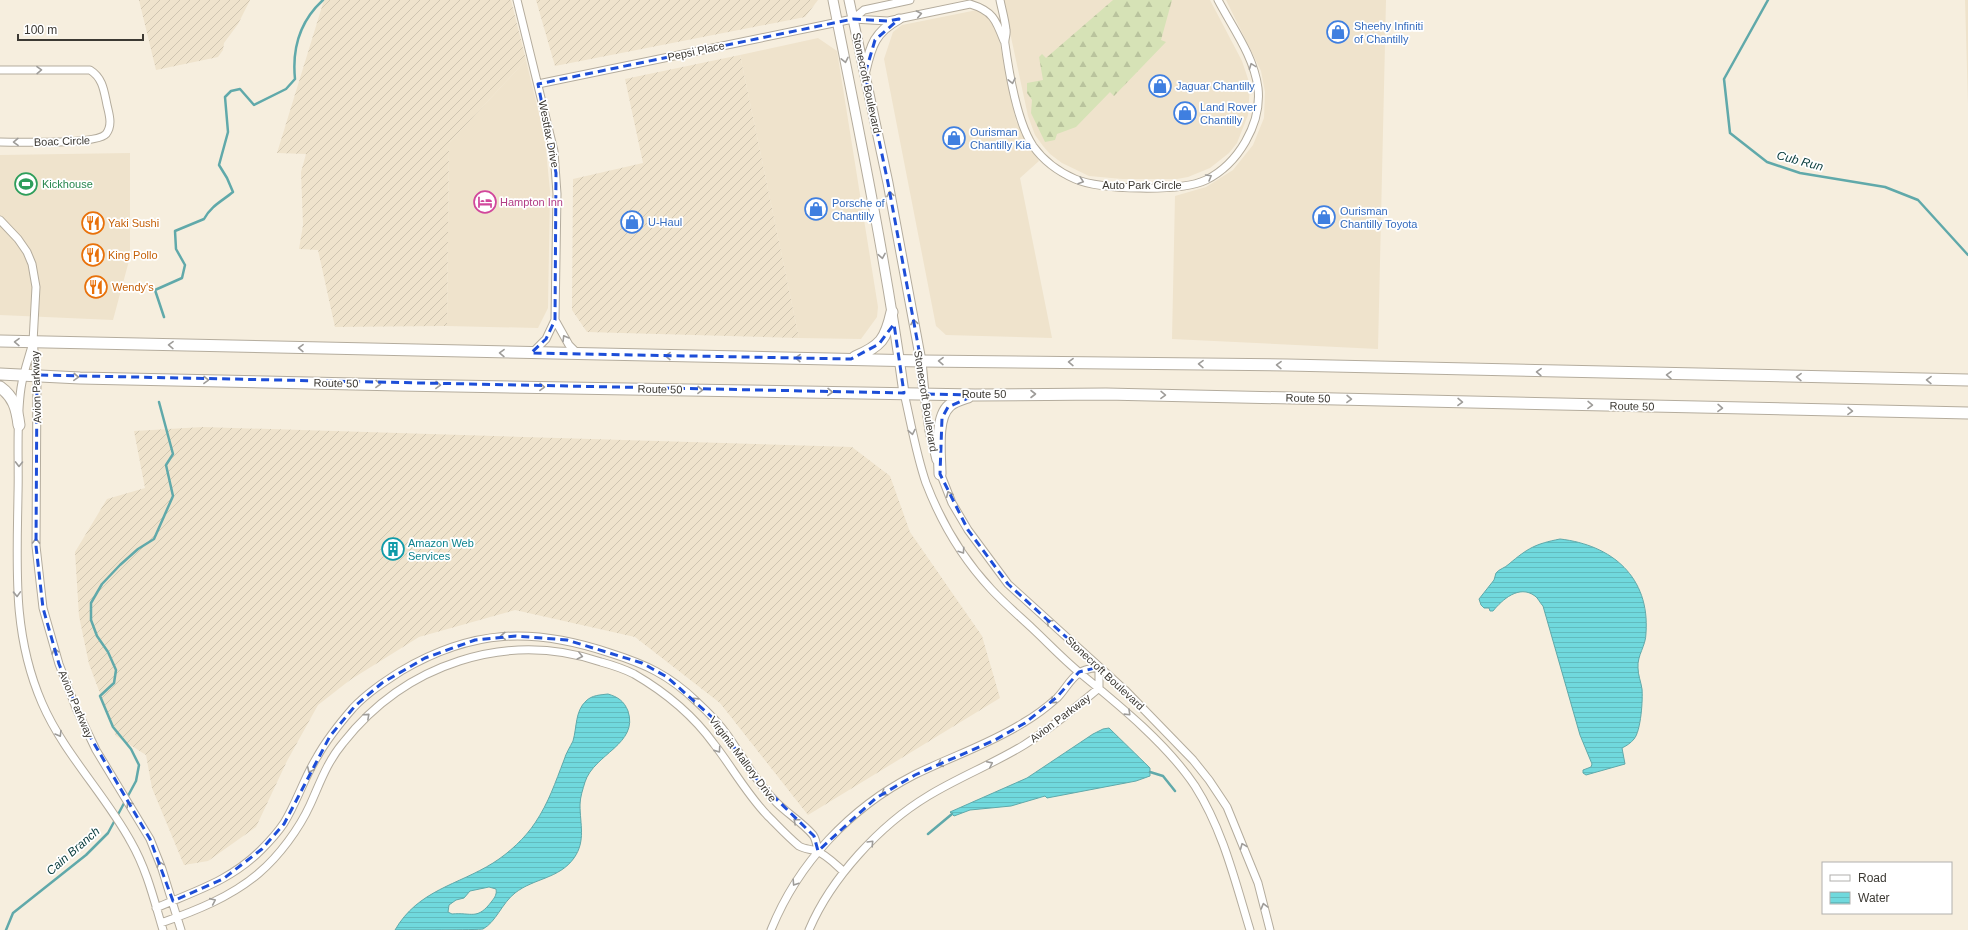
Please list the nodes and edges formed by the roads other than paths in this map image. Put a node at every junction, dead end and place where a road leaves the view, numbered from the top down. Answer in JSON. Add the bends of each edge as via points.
{"nodes":[{"id":1,"x":517,"y":0,"type":"edge"},
{"id":2,"x":833,"y":0,"type":"edge"},
{"id":3,"x":849,"y":0,"type":"edge"},
{"id":4,"x":910,"y":0,"type":"edge"},
{"id":5,"x":1000,"y":0,"type":"edge"},
{"id":6,"x":1218,"y":0,"type":"edge"},
{"id":7,"x":853,"y":19,"type":"junction"},
{"id":8,"x":900,"y":19,"type":"junction"},
{"id":9,"x":837,"y":22,"type":"junction"},
{"id":10,"x":1004,"y":42,"type":"junction"},
{"id":11,"x":0,"y":70,"type":"edge"},
{"id":12,"x":865,"y":74,"type":"junction"},
{"id":13,"x":538,"y":84,"type":"junction"},
{"id":14,"x":0,"y":142,"type":"edge"},
{"id":15,"x":0,"y":220,"type":"edge"},
{"id":16,"x":892,"y":312,"type":"junction"},
{"id":17,"x":555,"y":320,"type":"junction"},
{"id":18,"x":0,"y":341,"type":"edge"},
{"id":19,"x":33,"y":342,"type":"junction"},
{"id":20,"x":531,"y":353,"type":"junction"},
{"id":21,"x":579,"y":354,"type":"junction"},
{"id":22,"x":851,"y":359,"type":"junction"},
{"id":23,"x":900,"y":360,"type":"junction"},
{"id":24,"x":921,"y":361,"type":"junction"},
{"id":25,"x":0,"y":374,"type":"edge"},
{"id":26,"x":24,"y":374,"type":"junction"},
{"id":27,"x":37,"y":375,"type":"junction"},
{"id":28,"x":1968,"y":380,"type":"edge"},
{"id":29,"x":0,"y":386,"type":"edge"},
{"id":30,"x":904,"y":393,"type":"junction"},
{"id":31,"x":924,"y":394,"type":"junction"},
{"id":32,"x":975,"y":395,"type":"junction"},
{"id":33,"x":1968,"y":413,"type":"edge"},
{"id":34,"x":19,"y":425,"type":"junction"},
{"id":35,"x":940,"y":474,"type":"junction"},
{"id":36,"x":1099,"y":666,"type":"junction"},
{"id":37,"x":1079,"y":672,"type":"junction"},
{"id":38,"x":1099,"y":688,"type":"junction"},
{"id":39,"x":818,"y":851,"type":"junction"},
{"id":40,"x":844,"y":872,"type":"junction"},
{"id":41,"x":172,"y":901,"type":"junction"},
{"id":42,"x":156,"y":908,"type":"junction"},
{"id":43,"x":178,"y":917,"type":"junction"},
{"id":44,"x":162,"y":927,"type":"edge"},
{"id":45,"x":181,"y":930,"type":"edge"},
{"id":46,"x":771,"y":930,"type":"edge"},
{"id":47,"x":809,"y":930,"type":"edge"},
{"id":48,"x":1250,"y":930,"type":"edge"},
{"id":49,"x":1270,"y":930,"type":"edge"}],
"edges":[{"from":1,"to":13,"type":"street","name":"Westfax Drive"},
{"from":2,"to":9,"type":"main road","name":"Stonecroft Boulevard"},
{"from":3,"to":7,"type":"main road","name":"Stonecroft Boulevard"},
{"from":4,"to":7,"type":"street","via":[[864,10]]},
{"from":5,"to":10,"type":"street","name":"Auto Park Circle","via":[[1006,31]]},
{"from":10,"to":6,"type":"street","name":"Auto Park Circle","one_way":true,"via":[[1024,128],[1034,147],[1061,172],[1075,180],[1098,185],[1157,188],[1192,185],[1206,180],[1232,159],[1250,134],[1256,116],[1258,87],[1254,73],[1246,52]]},
{"from":7,"to":8,"type":"street"},
{"from":7,"to":9,"type":"street","name":"Pepsi Place"},
{"from":7,"to":12,"type":"main road","name":"Stonecroft Boulevard"},
{"from":8,"to":10,"type":"street","one_way":true,"via":[[970,4],[982,8],[993,16]]},
{"from":8,"to":12,"type":"main road","via":[[884,28],[874,40]]},
{"from":9,"to":13,"type":"street","name":"Pepsi Place"},
{"from":9,"to":16,"type":"main road","name":"Stonecroft Boulevard","one_way":true,"via":[[857,115]]},
{"from":11,"to":14,"type":"street","name":"Boac Circle","one_way":true,"via":[[90,70],[102,82],[110,121],[105,135],[91,141]]},
{"from":24,"to":12,"type":"main road","name":"Stonecroft Boulevard","one_way":true},
{"from":13,"to":17,"type":"street","name":"Westfax Drive","via":[[552,140],[556,172]]},
{"from":15,"to":19,"type":"street","via":[[18,239],[32,264],[36,287]]},
{"from":16,"to":22,"type":"highway","via":[[887,333],[879,344]]},
{"from":16,"to":23,"type":"main road","name":"Stonecroft Boulevard"},
{"from":17,"to":20,"type":"street","name":"Westfax Drive","via":[[546,339]]},
{"from":21,"to":17,"type":"street","name":"Westfax Drive","one_way":true,"via":[[569,345]]},
{"from":19,"to":18,"type":"highway","one_way":true},
{"from":20,"to":19,"type":"highway","one_way":true},
{"from":19,"to":26,"type":"street","name":"Avion Parkway"},
{"from":19,"to":27,"type":"street","name":"Avion Parkway"},
{"from":20,"to":21,"type":"highway"},
{"from":22,"to":21,"type":"highway","one_way":true},
{"from":22,"to":23,"type":"highway"},
{"from":23,"to":24,"type":"highway"},
{"from":23,"to":30,"type":"main road","name":"Stonecroft Boulevard"},
{"from":28,"to":24,"type":"highway","one_way":true,"via":[[1287,365]]},
{"from":24,"to":31,"type":"main road","name":"Stonecroft Boulevard"},
{"from":25,"to":26,"type":"highway","name":"Route 50"},
{"from":26,"to":27,"type":"highway","name":"Route 50"},
{"from":26,"to":34,"type":"street","name":"Avion Parkway"},
{"from":27,"to":30,"type":"highway","name":"Route 50","one_way":true,"via":[[80,378]]},
{"from":41,"to":27,"type":"street","name":"Avion Parkway","one_way":true,"via":[[159,862],[141,822],[96,750],[76,708],[59,664],[43,608],[36,546]]},
{"from":29,"to":34,"type":"highway","via":[[13,399]]},
{"from":30,"to":31,"type":"highway","name":"Route 50"},
{"from":30,"to":37,"type":"street","name":"Stonecroft Boulevard","one_way":true,"via":[[926,482],[951,535],[991,589]]},
{"from":31,"to":32,"type":"highway","name":"Route 50"},
{"from":31,"to":35,"type":"street","name":"Stonecroft Boulevard","via":[[931,442]]},
{"from":32,"to":33,"type":"highway","name":"Route 50","one_way":true,"via":[[1106,394]]},
{"from":32,"to":35,"type":"highway","via":[[948,407],[942,418],[939,444]]},
{"from":34,"to":42,"type":"street","name":"Avion Parkway","one_way":true,"via":[[17,584],[22,641],[45,709],[64,742],[125,832],[143,866]]},
{"from":36,"to":35,"type":"street","name":"Stonecroft Boulevard","one_way":true,"via":[[1004,579],[968,530],[952,503]]},
{"from":36,"to":37,"type":"street"},
{"from":36,"to":38,"type":"street","name":"Avion Parkway"},
{"from":49,"to":36,"type":"street","name":"Stonecroft Boulevard","one_way":true,"via":[[1258,883],[1227,807],[1220,796],[1193,760]]},
{"from":37,"to":38,"type":"street","name":"Stonecroft Boulevard"},
{"from":37,"to":39,"type":"street","name":"Avion Parkway","one_way":true,"via":[[1057,698],[1024,722],[995,740],[915,775],[876,798],[850,819]]},
{"from":40,"to":38,"type":"street","name":"Avion Parkway","one_way":true,"via":[[872,841],[902,814],[933,793],[998,760],[1055,725]]},
{"from":38,"to":48,"type":"street","name":"Stonecroft Boulevard","one_way":true,"via":[[1142,726],[1194,785],[1220,831]]},
{"from":39,"to":40,"type":"street","name":"Virginia Mallory Drive"},
{"from":39,"to":41,"type":"street","name":"Virginia Mallory Drive","one_way":true,"via":[[814,836],[777,804],[714,718],[667,677],[642,663],[585,644],[542,637],[495,636],[444,650],[382,683],[355,706],[330,736],[316,758],[284,824],[262,849],[223,879],[196,893]]},
{"from":43,"to":39,"type":"street","name":"Virginia Mallory Drive","one_way":true,"via":[[230,893],[260,872],[299,824],[326,767],[341,745],[381,704],[436,670],[469,658],[511,649],[541,649],[591,658],[633,673],[689,715],[705,732],[749,795],[767,815],[801,847]]},
{"from":39,"to":46,"type":"street","name":"Avion Parkway","one_way":true,"via":[[790,891]]},
{"from":40,"to":47,"type":"street","name":"Avion Parkway","via":[[832,887]]},
{"from":41,"to":42,"type":"street","name":"Virginia Mallory Drive"},
{"from":41,"to":43,"type":"street","name":"Avion Parkway"},
{"from":42,"to":44,"type":"street","name":"Avion Parkway"},
{"from":43,"to":44,"type":"street","name":"Virginia Mallory Drive"},
{"from":43,"to":45,"type":"street","name":"Avion Parkway"}]}
